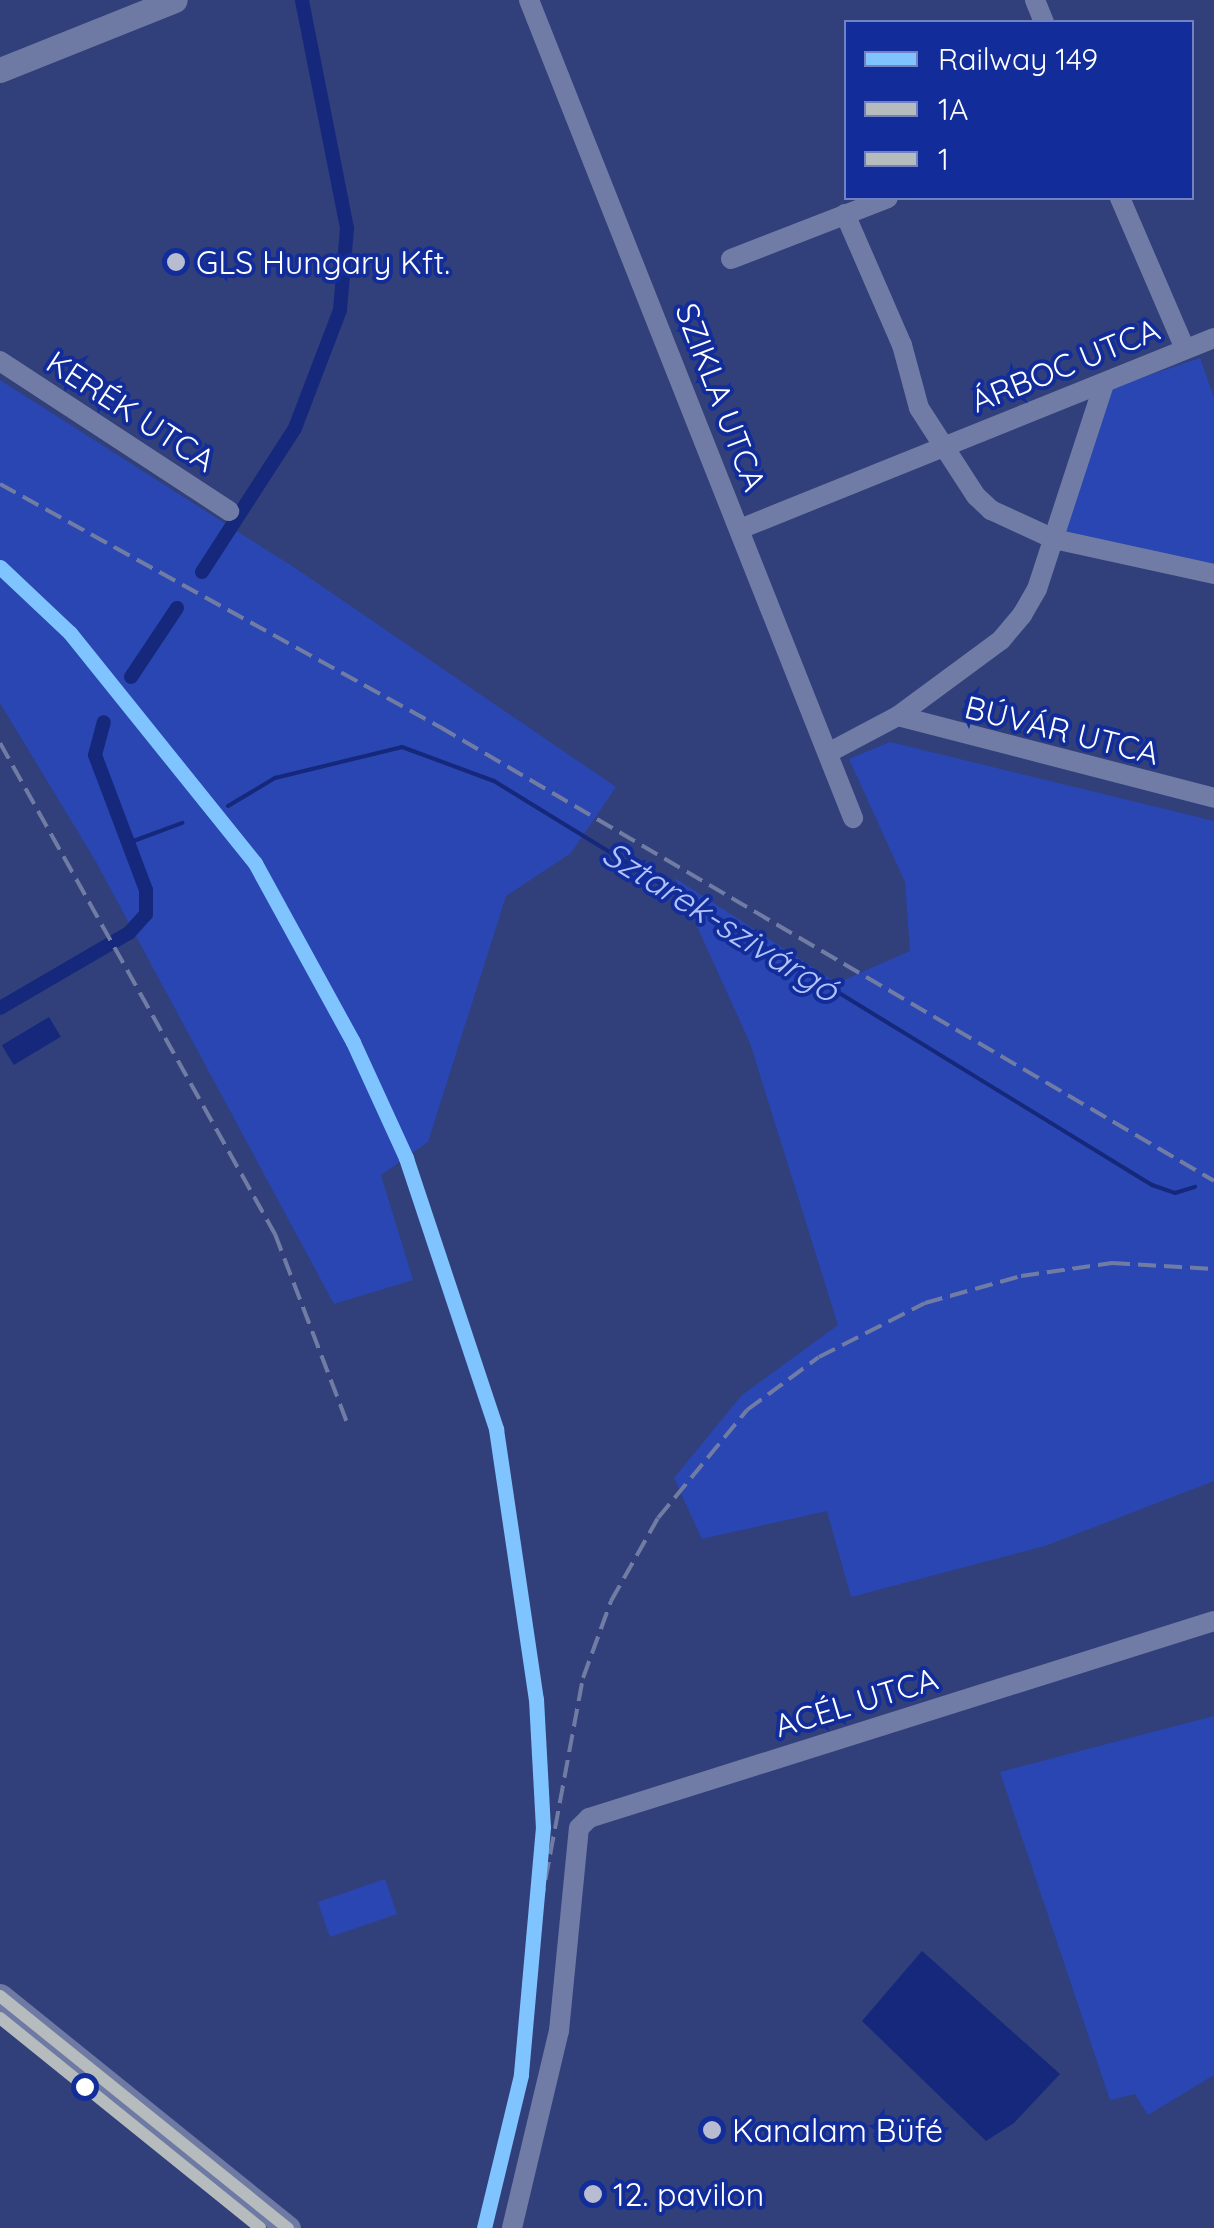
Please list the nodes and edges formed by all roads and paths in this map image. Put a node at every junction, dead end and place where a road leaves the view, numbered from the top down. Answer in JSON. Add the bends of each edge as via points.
{"nodes":[{"id":1,"x":176,"y":0,"type":"edge"},
{"id":2,"x":529,"y":0,"type":"edge"},
{"id":3,"x":146,"y":6,"type":"edge"},
{"id":4,"x":0,"y":70,"type":"edge"},
{"id":5,"x":883,"y":200,"type":"edge"},
{"id":6,"x":1121,"y":200,"type":"edge"},
{"id":7,"x":845,"y":214,"type":"junction"},
{"id":8,"x":732,"y":259,"type":"dead end"},
{"id":9,"x":1214,"y":338,"type":"edge"},
{"id":10,"x":1185,"y":349,"type":"junction"},
{"id":11,"x":0,"y":361,"type":"edge"},
{"id":12,"x":1104,"y":384,"type":"junction"},
{"id":13,"x":940,"y":448,"type":"junction"},
{"id":14,"x":229,"y":511,"type":"dead end"},
{"id":15,"x":740,"y":528,"type":"junction"},
{"id":16,"x":1054,"y":538,"type":"junction"},
{"id":17,"x":1214,"y":574,"type":"edge"},
{"id":18,"x":898,"y":716,"type":"junction"},
{"id":19,"x":828,"y":752,"type":"junction"},
{"id":20,"x":1214,"y":798,"type":"edge"},
{"id":21,"x":853,"y":818,"type":"dead end"},
{"id":22,"x":1214,"y":1621,"type":"edge"},
{"id":23,"x":0,"y":1996,"type":"edge"},
{"id":24,"x":288,"y":2228,"type":"edge"},
{"id":25,"x":512,"y":2228,"type":"edge"}],
"edges":[{"from":1,"to":3,"type":"main road"},
{"from":2,"to":15,"type":"street","name":"SZIKLA UTCA"},
{"from":3,"to":4,"type":"main road"},
{"from":5,"to":7,"type":"street"},
{"from":6,"to":10,"type":"street"},
{"from":7,"to":8,"type":"street"},
{"from":7,"to":13,"type":"street"},
{"from":9,"to":10,"type":"street","name":"ÁRBOC UTCA"},
{"from":10,"to":12,"type":"street","name":"ÁRBOC UTCA"},
{"from":11,"to":14,"type":"street","name":"KERÉK UTCA"},
{"from":12,"to":13,"type":"street","name":"ÁRBOC UTCA"},
{"from":12,"to":16,"type":"street","name":"BÚVÁR UTCA"},
{"from":13,"to":15,"type":"street","name":"ÁRBOC UTCA"},
{"from":13,"to":16,"type":"street","via":[[991,510]]},
{"from":15,"to":19,"type":"street","name":"SZIKLA UTCA"},
{"from":16,"to":17,"type":"street"},
{"from":16,"to":18,"type":"street","name":"BÚVÁR UTCA","via":[[1037,589],[1001,640]]},
{"from":18,"to":19,"type":"street","name":"BÚVÁR UTCA"},
{"from":18,"to":20,"type":"street","name":"BÚVÁR UTCA"},
{"from":19,"to":21,"type":"street","name":"SZIKLA UTCA"},
{"from":22,"to":25,"type":"street","name":"ACÉL UTCA","via":[[588,1818],[579,1828],[559,2032]]},
{"from":23,"to":24,"type":"main road"}]}
